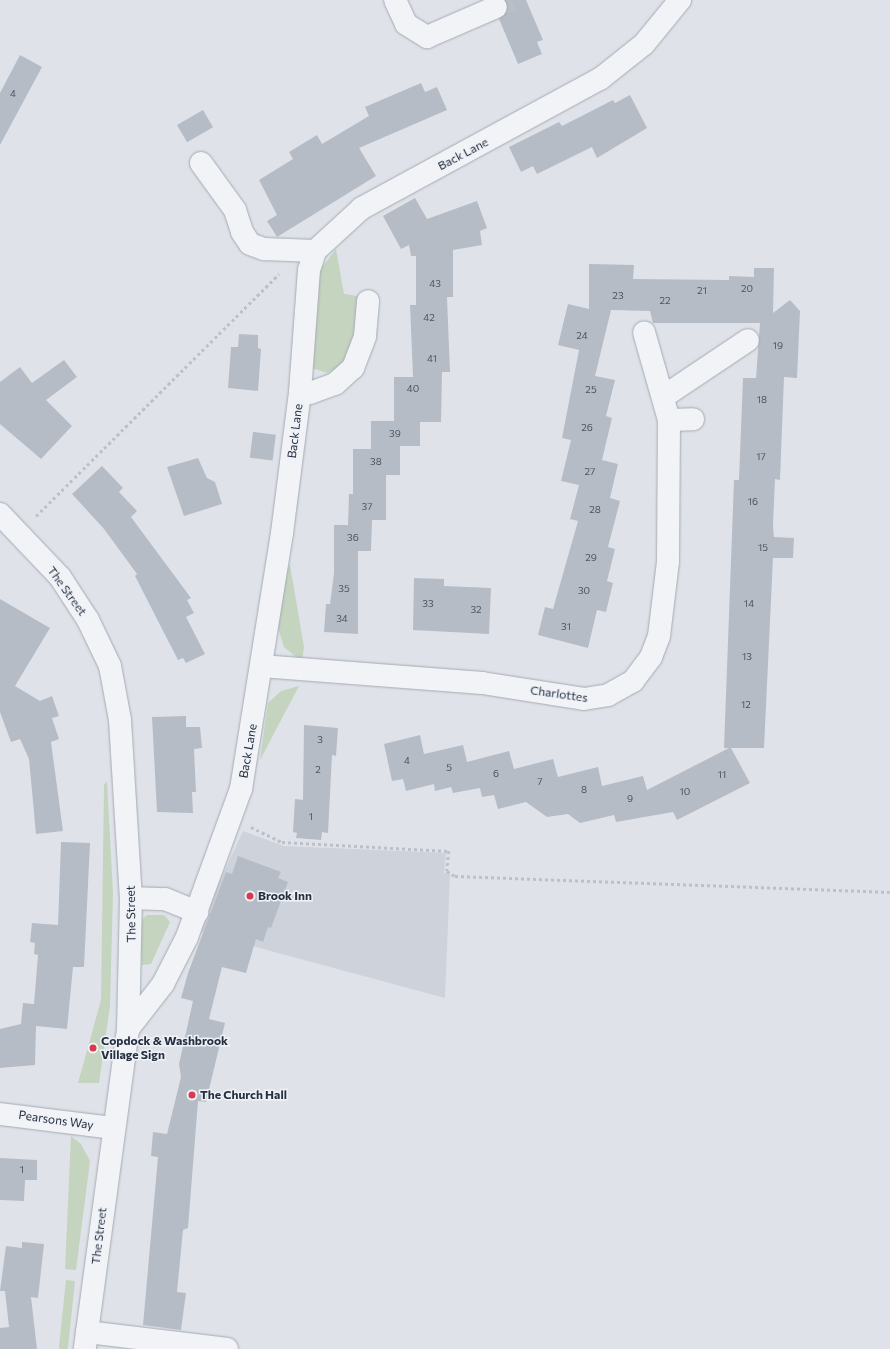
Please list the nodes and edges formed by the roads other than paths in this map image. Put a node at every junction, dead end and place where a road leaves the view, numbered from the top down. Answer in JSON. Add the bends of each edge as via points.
{"nodes":[{"id":1,"x":395,"y":0,"type":"edge"},
{"id":2,"x":680,"y":0,"type":"edge"},
{"id":3,"x":496,"y":7,"type":"tunnel mouth"},
{"id":4,"x":201,"y":163,"type":"dead end"},
{"id":5,"x":315,"y":251,"type":"junction"},
{"id":6,"x":368,"y":301,"type":"dead end"},
{"id":7,"x":644,"y":332,"type":"dead end"},
{"id":8,"x":748,"y":340,"type":"dead end"},
{"id":9,"x":300,"y":392,"type":"junction"},
{"id":10,"x":663,"y":397,"type":"junction"},
{"id":11,"x":693,"y":419,"type":"dead end"},
{"id":12,"x":669,"y":420,"type":"junction"},
{"id":13,"x":0,"y":514,"type":"edge"},
{"id":14,"x":261,"y":666,"type":"junction"},
{"id":15,"x":131,"y":898,"type":"junction"},
{"id":16,"x":198,"y":912,"type":"junction"},
{"id":17,"x":128,"y":1030,"type":"junction"},
{"id":18,"x":0,"y":1114,"type":"edge"},
{"id":19,"x":112,"y":1128,"type":"junction"},
{"id":20,"x":86,"y":1340,"type":"edge"},
{"id":21,"x":227,"y":1349,"type":"edge"}],
"edges":[{"from":1,"to":3,"type":"street","via":[[406,24],[427,37]]},
{"from":2,"to":5,"type":"street","name":"Back Lane","via":[[644,44],[600,79],[362,208]]},
{"from":4,"to":5,"type":"street","via":[[235,210],[242,232],[250,244],[264,249]]},
{"from":5,"to":9,"type":"street","name":"Back Lane","via":[[309,270]]},
{"from":6,"to":9,"type":"street","via":[[365,336],[353,368],[335,384],[310,393]]},
{"from":7,"to":10,"type":"street","name":"Charlottes"},
{"from":8,"to":10,"type":"street"},
{"from":9,"to":14,"type":"street","name":"Back Lane"},
{"from":10,"to":12,"type":"street","name":"Charlottes"},
{"from":11,"to":12,"type":"street"},
{"from":12,"to":14,"type":"street","name":"Charlottes","via":[[668,562],[663,621],[650,657],[621,689],[584,699],[482,683]]},
{"from":13,"to":15,"type":"street","name":"The Street","via":[[75,598],[110,666],[120,720]]},
{"from":14,"to":16,"type":"street","name":"Back Lane","via":[[246,766],[232,821]]},
{"from":15,"to":16,"type":"street","via":[[165,899]]},
{"from":15,"to":17,"type":"street","name":"The Street"},
{"from":16,"to":17,"type":"street","name":"Back Lane","via":[[163,984]]},
{"from":17,"to":19,"type":"street","name":"The Street"},
{"from":18,"to":19,"type":"street","name":"Pearsons Way"},
{"from":19,"to":20,"type":"street","name":"The Street"},
{"from":20,"to":21,"type":"street"}]}
